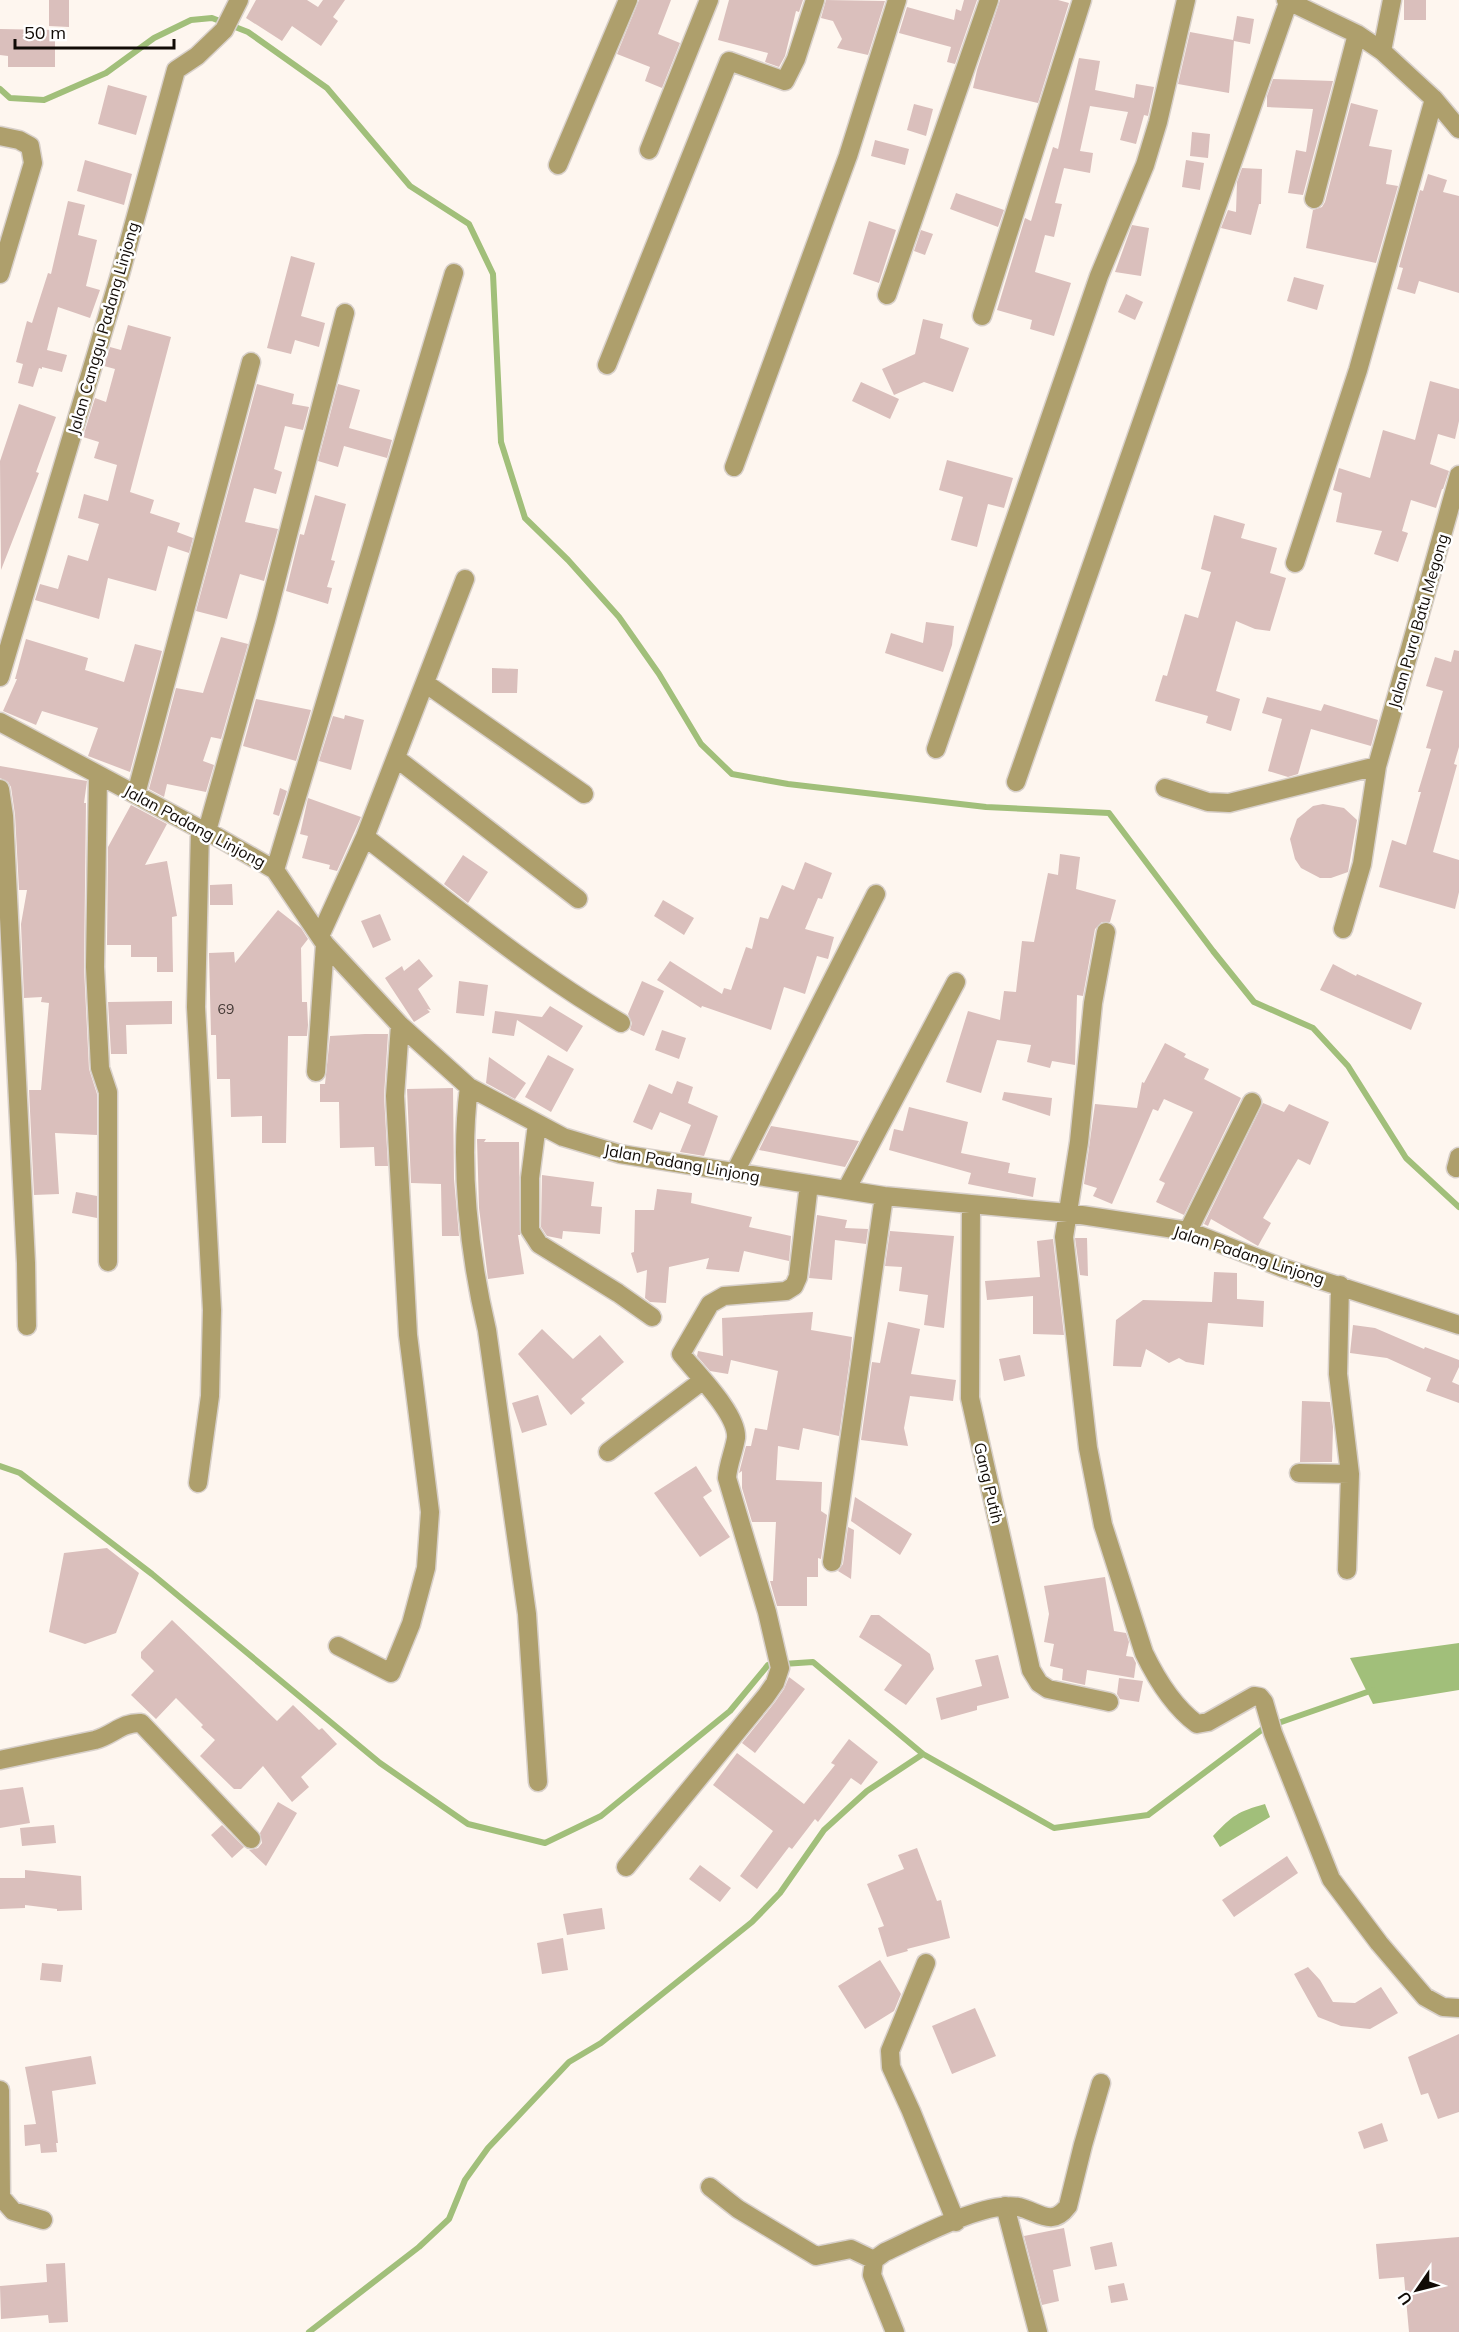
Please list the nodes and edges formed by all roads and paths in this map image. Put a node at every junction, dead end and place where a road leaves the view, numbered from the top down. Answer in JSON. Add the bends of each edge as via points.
{"nodes":[{"id":1,"x":628,"y":0,"type":"edge"},
{"id":2,"x":709,"y":0,"type":"edge"},
{"id":3,"x":814,"y":0,"type":"edge"},
{"id":4,"x":897,"y":0,"type":"edge"},
{"id":5,"x":989,"y":0,"type":"edge"},
{"id":6,"x":1082,"y":0,"type":"edge"},
{"id":7,"x":1186,"y":0,"type":"edge"},
{"id":8,"x":1288,"y":0,"type":"edge"},
{"id":9,"x":1392,"y":0,"type":"edge"},
{"id":10,"x":232,"y":16,"type":"edge"},
{"id":11,"x":1357,"y":34,"type":"junction"},
{"id":12,"x":1382,"y":51,"type":"junction"},
{"id":13,"x":1434,"y":99,"type":"junction"},
{"id":14,"x":1459,"y":129,"type":"edge"},
{"id":15,"x":0,"y":135,"type":"edge"},
{"id":16,"x":649,"y":150,"type":"dead end"},
{"id":17,"x":558,"y":165,"type":"dead end"},
{"id":18,"x":1314,"y":199,"type":"dead end"},
{"id":19,"x":454,"y":273,"type":"dead end"},
{"id":20,"x":0,"y":274,"type":"edge"},
{"id":21,"x":887,"y":294,"type":"dead end"},
{"id":22,"x":345,"y":313,"type":"dead end"},
{"id":23,"x":982,"y":316,"type":"dead end"},
{"id":24,"x":250,"y":362,"type":"dead end"},
{"id":25,"x":607,"y":365,"type":"dead end"},
{"id":26,"x":734,"y":467,"type":"dead end"},
{"id":27,"x":1459,"y":475,"type":"edge"},
{"id":28,"x":1295,"y":563,"type":"dead end"},
{"id":29,"x":465,"y":579,"type":"dead end"},
{"id":30,"x":0,"y":677,"type":"edge"},
{"id":31,"x":425,"y":683,"type":"junction"},
{"id":32,"x":0,"y":724,"type":"edge"},
{"id":33,"x":936,"y":749,"type":"dead end"},
{"id":34,"x":396,"y":758,"type":"junction"},
{"id":35,"x":1377,"y":766,"type":"junction"},
{"id":36,"x":98,"y":775,"type":"junction"},
{"id":37,"x":1016,"y":782,"type":"dead end"},
{"id":38,"x":1165,"y":788,"type":"dead end"},
{"id":39,"x":0,"y":789,"type":"edge"},
{"id":40,"x":136,"y":794,"type":"junction"},
{"id":41,"x":584,"y":794,"type":"dead end"},
{"id":42,"x":204,"y":830,"type":"junction"},
{"id":43,"x":365,"y":837,"type":"junction"},
{"id":44,"x":275,"y":870,"type":"junction"},
{"id":45,"x":876,"y":894,"type":"dead end"},
{"id":46,"x":578,"y":898,"type":"dead end"},
{"id":47,"x":1343,"y":929,"type":"dead end"},
{"id":48,"x":1106,"y":932,"type":"dead end"},
{"id":49,"x":322,"y":940,"type":"junction"},
{"id":50,"x":957,"y":982,"type":"dead end"},
{"id":51,"x":621,"y":1023,"type":"dead end"},
{"id":52,"x":400,"y":1025,"type":"junction"},
{"id":53,"x":316,"y":1072,"type":"dead end"},
{"id":54,"x":469,"y":1087,"type":"junction"},
{"id":55,"x":1252,"y":1102,"type":"dead end"},
{"id":56,"x":537,"y":1124,"type":"junction"},
{"id":57,"x":735,"y":1172,"type":"junction"},
{"id":58,"x":809,"y":1184,"type":"junction"},
{"id":59,"x":846,"y":1190,"type":"junction"},
{"id":60,"x":884,"y":1196,"type":"junction"},
{"id":61,"x":971,"y":1205,"type":"junction"},
{"id":62,"x":1068,"y":1213,"type":"junction"},
{"id":63,"x":1188,"y":1231,"type":"junction"},
{"id":64,"x":108,"y":1262,"type":"dead end"},
{"id":65,"x":1340,"y":1285,"type":"junction"},
{"id":66,"x":652,"y":1317,"type":"dead end"},
{"id":67,"x":1459,"y":1325,"type":"edge"},
{"id":68,"x":27,"y":1326,"type":"dead end"},
{"id":69,"x":702,"y":1381,"type":"junction"},
{"id":70,"x":609,"y":1452,"type":"dead end"},
{"id":71,"x":1299,"y":1473,"type":"dead end"},
{"id":72,"x":1350,"y":1474,"type":"junction"},
{"id":73,"x":198,"y":1483,"type":"dead end"},
{"id":74,"x":832,"y":1562,"type":"dead end"},
{"id":75,"x":1347,"y":1570,"type":"dead end"},
{"id":76,"x":338,"y":1646,"type":"dead end"},
{"id":77,"x":1109,"y":1702,"type":"dead end"},
{"id":78,"x":0,"y":1760,"type":"edge"},
{"id":79,"x":538,"y":1782,"type":"dead end"},
{"id":80,"x":251,"y":1839,"type":"dead end"},
{"id":81,"x":626,"y":1867,"type":"dead end"},
{"id":82,"x":926,"y":1963,"type":"dead end"},
{"id":83,"x":1459,"y":2008,"type":"edge"},
{"id":84,"x":1101,"y":2083,"type":"dead end"},
{"id":85,"x":0,"y":2090,"type":"edge"},
{"id":86,"x":710,"y":2187,"type":"dead end"},
{"id":87,"x":1005,"y":2206,"type":"junction"},
{"id":88,"x":43,"y":2220,"type":"dead end"},
{"id":89,"x":956,"y":2222,"type":"junction"},
{"id":90,"x":874,"y":2260,"type":"junction"},
{"id":91,"x":895,"y":2332,"type":"edge"},
{"id":92,"x":1038,"y":2332,"type":"edge"}],
"edges":[{"from":1,"to":17,"type":"street"},
{"from":2,"to":16,"type":"street"},
{"from":3,"to":25,"type":"street","via":[[785,81],[729,61]]},
{"from":4,"to":26,"type":"street","via":[[848,156]]},
{"from":5,"to":21,"type":"street"},
{"from":6,"to":23,"type":"street"},
{"from":7,"to":33,"type":"street","via":[[1145,165],[1099,276]]},
{"from":8,"to":11,"type":"street"},
{"from":8,"to":37,"type":"street"},
{"from":9,"to":12,"type":"street"},
{"from":10,"to":30,"type":"street","name":"Jalan Canggu Padang Linjong","via":[[197,56],[176,70],[121,271]]},
{"from":11,"to":12,"type":"street"},
{"from":11,"to":18,"type":"street"},
{"from":12,"to":13,"type":"street"},
{"from":13,"to":14,"type":"street"},
{"from":13,"to":28,"type":"street","via":[[1358,370]]},
{"from":15,"to":20,"type":"street","via":[[30,146],[33,163]]},
{"from":19,"to":44,"type":"street"},
{"from":22,"to":42,"type":"street","via":[[266,620]]},
{"from":24,"to":40,"type":"street"},
{"from":27,"to":35,"type":"street","name":"Jalan Pura Batu Megong"},
{"from":29,"to":31,"type":"street"},
{"from":31,"to":34,"type":"street"},
{"from":31,"to":41,"type":"street"},
{"from":32,"to":36,"type":"street","name":"Jalan Padang Linjong"},
{"from":34,"to":43,"type":"street"},
{"from":34,"to":46,"type":"street"},
{"from":35,"to":38,"type":"street","via":[[1229,802],[1208,802]]},
{"from":35,"to":47,"type":"street","name":"Jalan Pura Batu Megong","via":[[1362,864]]},
{"from":36,"to":40,"type":"street","name":"Jalan Padang Linjong"},
{"from":36,"to":64,"type":"street","via":[[95,967],[100,1068],[108,1092]]},
{"from":39,"to":68,"type":"street"},
{"from":40,"to":42,"type":"street","name":"Jalan Padang Linjong"},
{"from":42,"to":44,"type":"street","name":"Jalan Padang Linjong"},
{"from":42,"to":73,"type":"street","via":[[196,1007],[212,1310],[210,1395]]},
{"from":43,"to":49,"type":"street"},
{"from":43,"to":51,"type":"street","via":[[508,948]]},
{"from":44,"to":49,"type":"street","name":"Jalan Padang Linjong"},
{"from":45,"to":57,"type":"street"},
{"from":48,"to":62,"type":"street","via":[[1093,1003]]},
{"from":49,"to":52,"type":"street","name":"Jalan Padang Linjong"},
{"from":49,"to":53,"type":"street"},
{"from":50,"to":59,"type":"street"},
{"from":52,"to":54,"type":"street","name":"Jalan Padang Linjong"},
{"from":52,"to":76,"type":"street","via":[[395,1096],[398,1170],[408,1335],[430,1512],[426,1568],[411,1624],[391,1673]]},
{"from":54,"to":56,"type":"street","name":"Jalan Padang Linjong"},
{"from":54,"to":79,"type":"street","via":[[464,1122],[465,1171],[477,1290],[487,1330],[527,1614]]},
{"from":55,"to":63,"type":"street"},
{"from":56,"to":57,"type":"street","name":"Jalan Padang Linjong","via":[[562,1137],[620,1154]]},
{"from":56,"to":66,"type":"street","via":[[530,1178],[530,1230],[534,1238]]},
{"from":57,"to":58,"type":"street","name":"Jalan Padang Linjong"},
{"from":58,"to":59,"type":"street","name":"Jalan Padang Linjong"},
{"from":58,"to":69,"type":"street","via":[[794,1286],[786,1291],[724,1296],[710,1304],[681,1354]]},
{"from":59,"to":60,"type":"street","name":"Jalan Padang Linjong"},
{"from":60,"to":61,"type":"street","name":"Jalan Padang Linjong"},
{"from":60,"to":74,"type":"street"},
{"from":61,"to":62,"type":"street","name":"Jalan Padang Linjong"},
{"from":61,"to":77,"type":"street","name":"Gang Putih","via":[[970,1398],[1031,1670],[1048,1689]]},
{"from":62,"to":63,"type":"street","name":"Jalan Padang Linjong"},
{"from":62,"to":83,"type":"street","via":[[1064,1237],[1088,1448],[1103,1525],[1144,1653],[1184,1714],[1197,1724],[1208,1722],[1254,1696],[1260,1697],[1331,1879],[1425,1998],[1443,2007]]},
{"from":63,"to":65,"type":"street","name":"Jalan Padang Linjong","via":[[1283,1268]]},
{"from":65,"to":67,"type":"street","name":"Jalan Padang Linjong"},
{"from":65,"to":72,"type":"street","via":[[1338,1374]]},
{"from":69,"to":70,"type":"street"},
{"from":69,"to":81,"type":"street","via":[[735,1426],[727,1478],[780,1668],[766,1696]]},
{"from":71,"to":72,"type":"street"},
{"from":72,"to":75,"type":"street"},
{"from":78,"to":80,"type":"street","via":[[95,1740],[122,1725],[141,1723]]},
{"from":82,"to":89,"type":"street","via":[[890,2051],[891,2067]]},
{"from":84,"to":87,"type":"street","via":[[1068,2206],[1062,2214],[1042,2217],[1020,2207]]},
{"from":85,"to":88,"type":"street","via":[[1,2197],[13,2211]]},
{"from":86,"to":90,"type":"street","via":[[738,2209],[816,2256],[850,2249]]},
{"from":87,"to":89,"type":"street","via":[[994,2206]]},
{"from":87,"to":92,"type":"street"},
{"from":89,"to":90,"type":"street"},
{"from":90,"to":91,"type":"street","via":[[872,2275]]}]}
